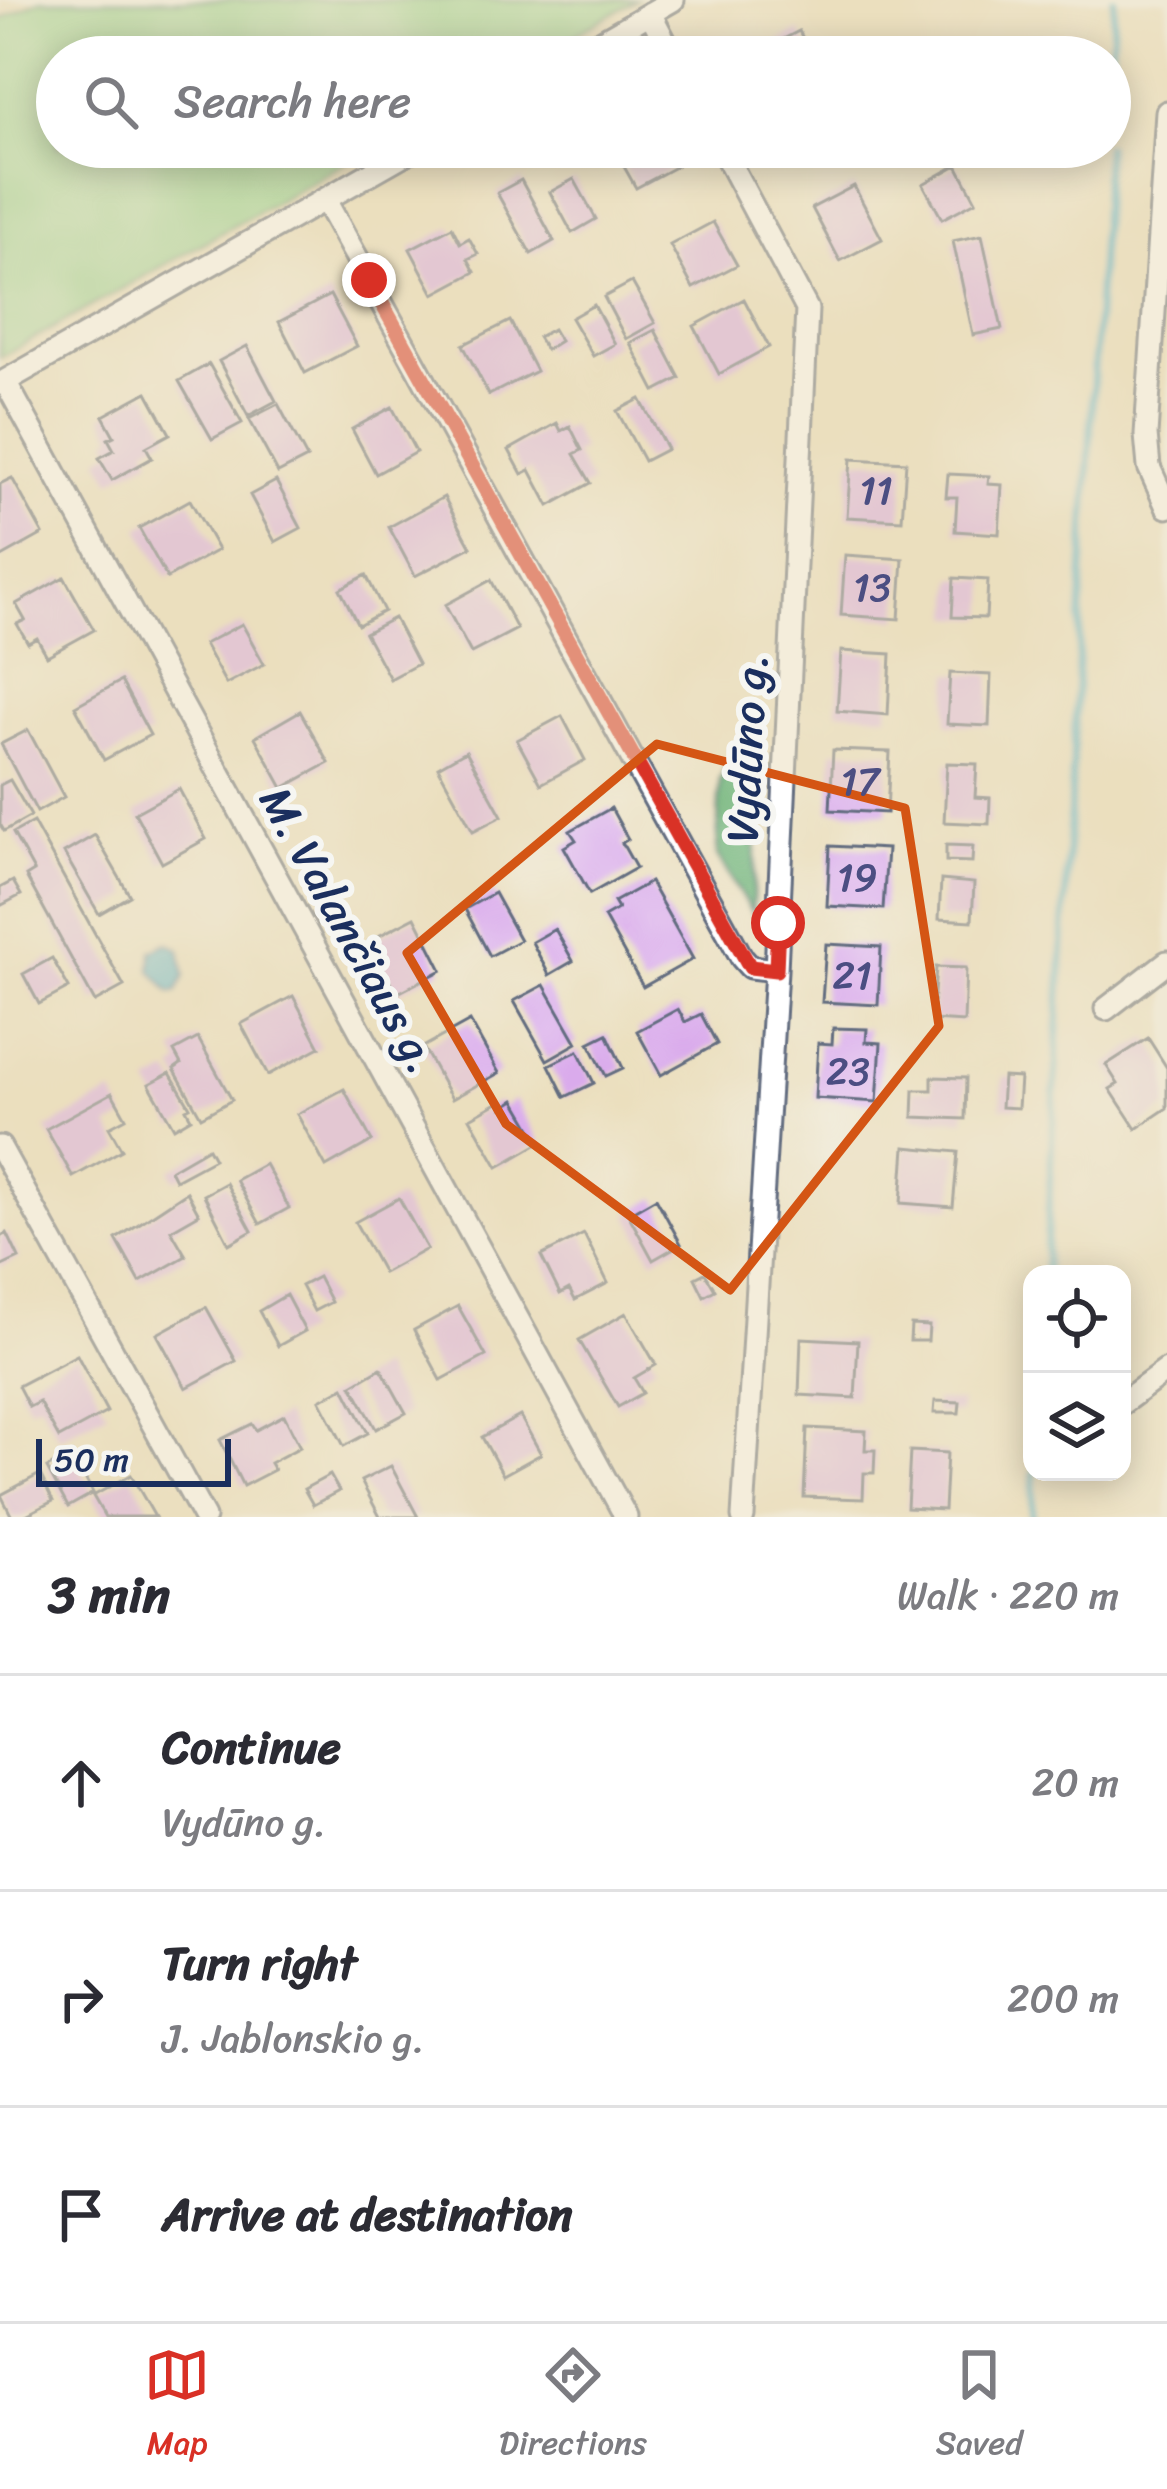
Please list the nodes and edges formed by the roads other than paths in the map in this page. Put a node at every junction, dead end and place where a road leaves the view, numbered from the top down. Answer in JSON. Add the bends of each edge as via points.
{"nodes":[{"id":1,"x":674,"y":0,"type":"edge"},
{"id":2,"x":650,"y":13,"type":"junction"},
{"id":3,"x":610,"y":36,"type":"edge"},
{"id":4,"x":663,"y":36,"type":"edge"},
{"id":5,"x":1167,"y":112,"type":"edge"},
{"id":6,"x":381,"y":168,"type":"edge"},
{"id":7,"x":732,"y":168,"type":"edge"},
{"id":8,"x":325,"y":200,"type":"junction"},
{"id":9,"x":2,"y":383,"type":"edge"},
{"id":10,"x":1167,"y":507,"type":"edge"},
{"id":11,"x":1167,"y":962,"type":"edge"},
{"id":12,"x":776,"y":970,"type":"junction"},
{"id":13,"x":1106,"y":1009,"type":"dead end"},
{"id":14,"x":0,"y":1147,"type":"edge"},
{"id":15,"x":1167,"y":1370,"type":"edge"},
{"id":16,"x":1131,"y":1396,"type":"edge"},
{"id":17,"x":204,"y":1517,"type":"edge"},
{"id":18,"x":626,"y":1517,"type":"edge"},
{"id":19,"x":743,"y":1517,"type":"edge"}],
"edges":[{"from":1,"to":2,"type":"street"},
{"from":2,"to":3,"type":"street"},
{"from":2,"to":4,"type":"street"},
{"from":5,"to":10,"type":"street","via":[[1146,435],[1149,467]]},
{"from":6,"to":8,"type":"street"},
{"from":7,"to":12,"type":"street","name":"Vydūno g.","via":[[807,309]]},
{"from":8,"to":9,"type":"street"},
{"from":8,"to":12,"type":"street","via":[[742,958]]},
{"from":9,"to":18,"type":"street","name":"M. Valančiaus g."},
{"from":11,"to":13,"type":"street"},
{"from":12,"to":19,"type":"street","name":"Vydūno g."},
{"from":14,"to":17,"type":"street"},
{"from":15,"to":16,"type":"street"}]}
